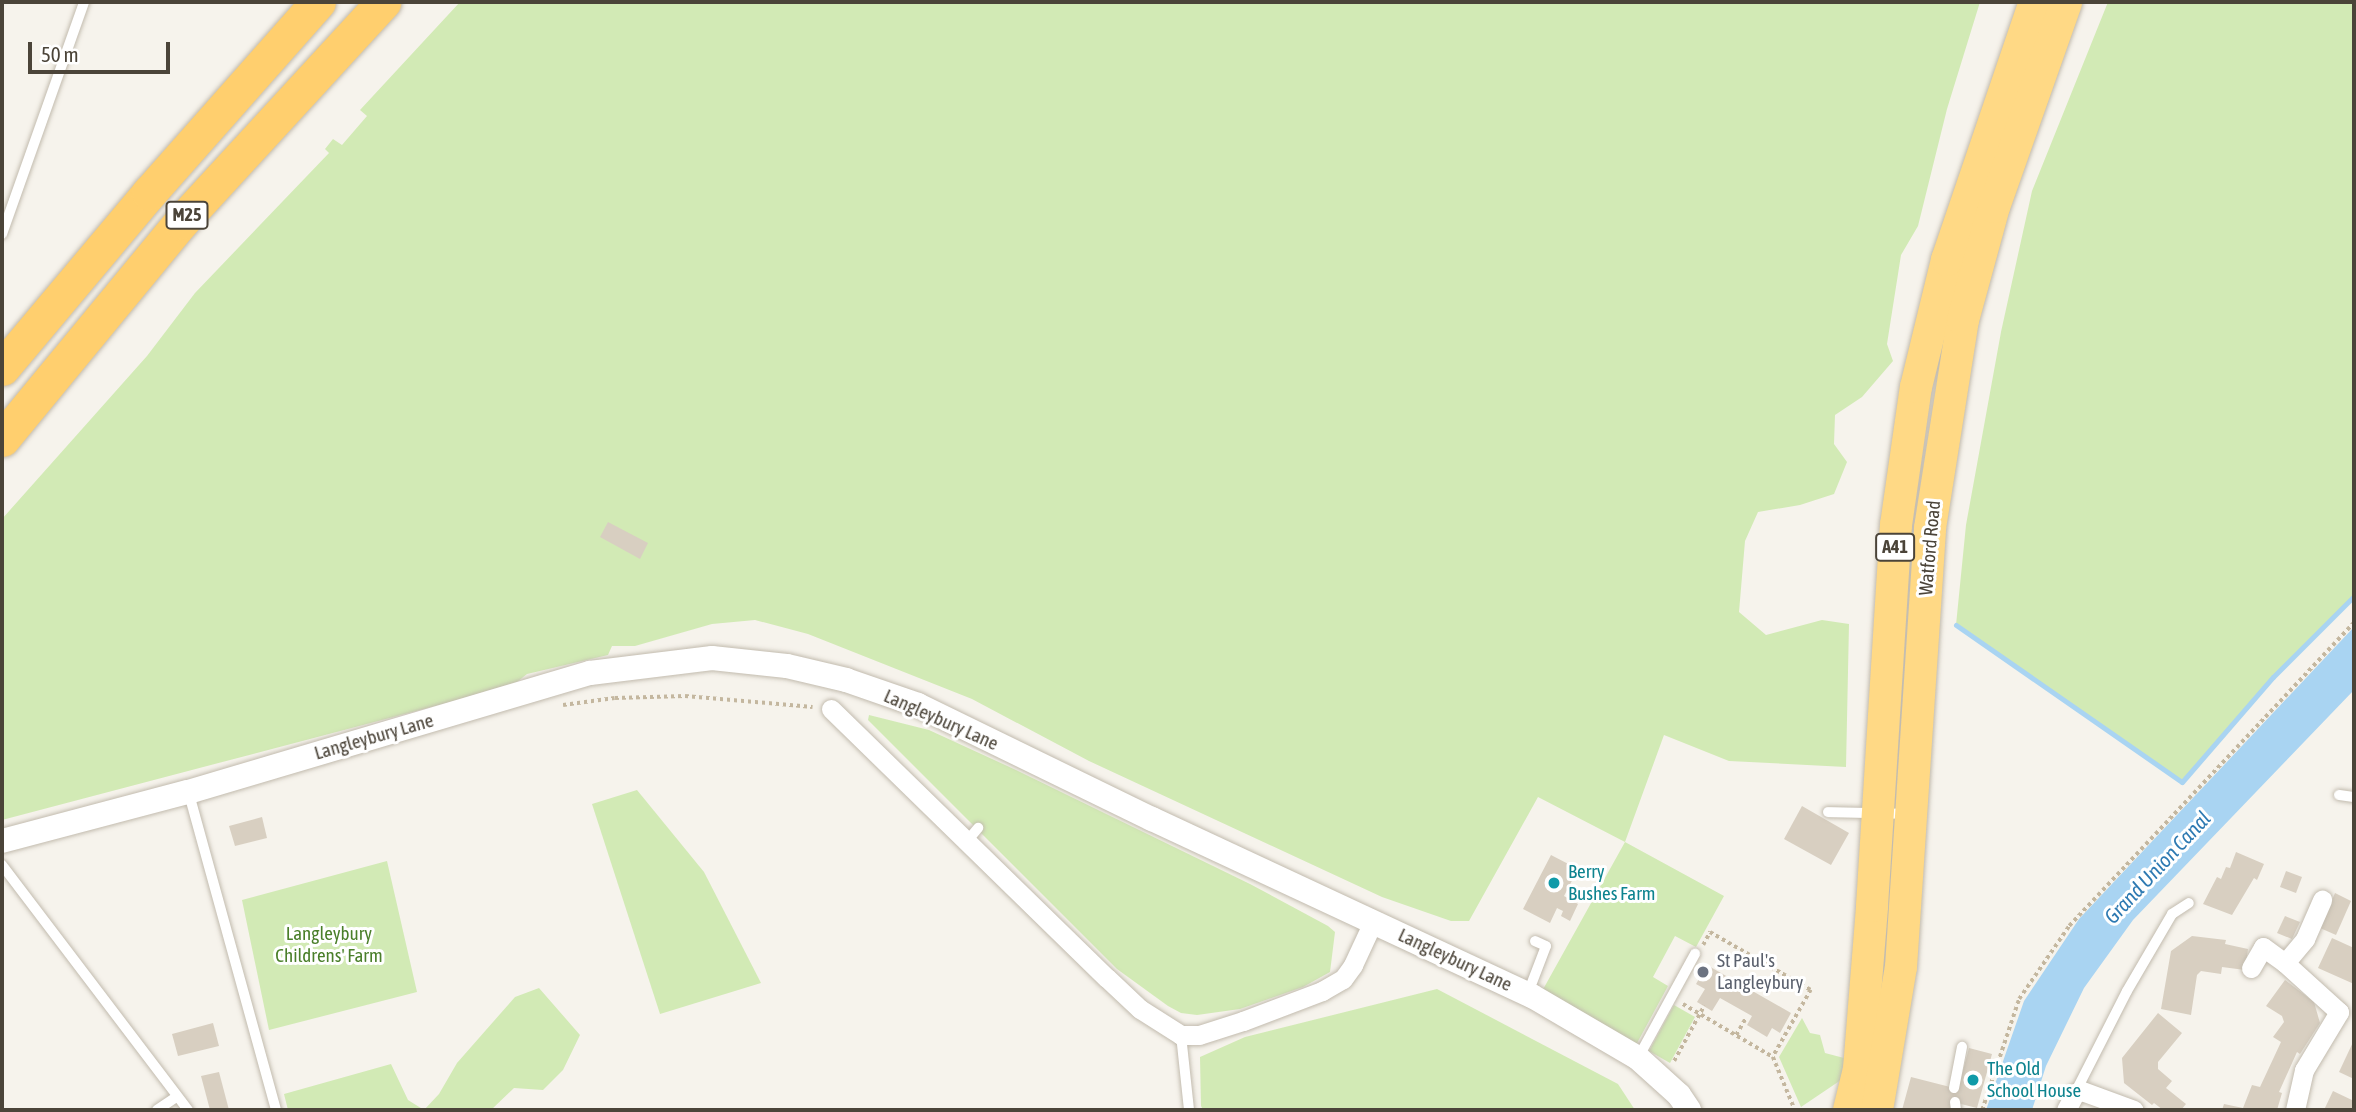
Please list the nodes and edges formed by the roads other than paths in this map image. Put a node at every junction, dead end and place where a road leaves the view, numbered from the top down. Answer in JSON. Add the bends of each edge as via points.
{"nodes":[{"id":1,"x":84,"y":2,"type":"edge"},
{"id":2,"x":318,"y":2,"type":"edge"},
{"id":3,"x":383,"y":2,"type":"edge"},
{"id":4,"x":2035,"y":2,"type":"edge"},
{"id":5,"x":2066,"y":2,"type":"edge"},
{"id":6,"x":2,"y":234,"type":"edge"},
{"id":7,"x":2,"y":368,"type":"edge"},
{"id":8,"x":2,"y":439,"type":"edge"},
{"id":9,"x":831,"y":709,"type":"road end"},
{"id":10,"x":188,"y":792,"type":"junction"},
{"id":11,"x":2339,"y":795,"type":"dead end"},
{"id":12,"x":2354,"y":797,"type":"edge"},
{"id":13,"x":1828,"y":812,"type":"dead end"},
{"id":14,"x":1878,"y":814,"type":"junction"},
{"id":15,"x":1912,"y":814,"type":"junction"},
{"id":16,"x":2,"y":841,"type":"edge"},
{"id":17,"x":2,"y":864,"type":"edge"},
{"id":18,"x":2322,"y":900,"type":"dead end"},
{"id":19,"x":2189,"y":903,"type":"dead end"},
{"id":20,"x":1373,"y":922,"type":"junction"},
{"id":21,"x":1535,"y":941,"type":"dead end"},
{"id":22,"x":1695,"y":954,"type":"road end"},
{"id":23,"x":2285,"y":963,"type":"junction"},
{"id":24,"x":2251,"y":968,"type":"dead end"},
{"id":25,"x":1528,"y":994,"type":"junction"},
{"id":26,"x":2347,"y":1012,"type":"edge"},
{"id":27,"x":1181,"y":1035,"type":"junction"},
{"id":28,"x":1962,"y":1046,"type":"dead end"},
{"id":29,"x":1638,"y":1058,"type":"junction"},
{"id":30,"x":1954,"y":1088,"type":"dead end"},
{"id":31,"x":176,"y":1097,"type":"junction"},
{"id":32,"x":2070,"y":1102,"type":"edge"},
{"id":33,"x":157,"y":1110,"type":"edge"},
{"id":34,"x":188,"y":1110,"type":"edge"},
{"id":35,"x":276,"y":1110,"type":"edge"},
{"id":36,"x":1189,"y":1110,"type":"edge"},
{"id":37,"x":1689,"y":1110,"type":"edge"},
{"id":38,"x":1849,"y":1110,"type":"edge"},
{"id":39,"x":1877,"y":1110,"type":"edge"},
{"id":40,"x":2134,"y":1110,"type":"edge"},
{"id":41,"x":2295,"y":1110,"type":"edge"}],
"edges":[{"from":1,"to":6,"type":"lane"},
{"from":2,"to":7,"type":"highway","number":"M25"},
{"from":3,"to":8,"type":"highway","number":"M25","via":[[181,222]]},
{"from":4,"to":14,"type":"highway","name":"Watford Road","number":"A41","via":[[1947,260],[1916,387],[1896,525]]},
{"from":5,"to":15,"type":"highway","name":"Watford Road","number":"A41","via":[[1998,195],[1963,320],[1930,528]]},
{"from":9,"to":27,"type":"street","via":[[973,834],[1140,1009]]},
{"from":10,"to":16,"type":"street","name":"Langleybury Lane"},
{"from":10,"to":20,"type":"street","name":"Langleybury Lane","via":[[590,673],[712,658],[787,666],[918,705]]},
{"from":10,"to":35,"type":"lane"},
{"from":11,"to":12,"type":"lane"},
{"from":13,"to":14,"type":"lane"},
{"from":14,"to":15,"type":"lane"},
{"from":14,"to":38,"type":"highway","name":"Watford Road","number":"A41","via":[[1859,1069]]},
{"from":15,"to":39,"type":"highway","name":"Watford Road","number":"A41","via":[[1901,967]]},
{"from":17,"to":31,"type":"lane"},
{"from":18,"to":23,"type":"street","via":[[2305,939]]},
{"from":19,"to":32,"type":"lane","via":[[2172,914]]},
{"from":20,"to":25,"type":"street","name":"Langleybury Lane"},
{"from":20,"to":27,"type":"street","via":[[1343,979],[1322,992],[1199,1035]]},
{"from":21,"to":25,"type":"lane","via":[[1546,946]]},
{"from":22,"to":29,"type":"lane"},
{"from":23,"to":24,"type":"street","via":[[2263,947]]},
{"from":23,"to":26,"type":"street"},
{"from":25,"to":29,"type":"street","name":"Langleybury Lane"},
{"from":26,"to":41,"type":"street","via":[[2304,1070]]},
{"from":27,"to":36,"type":"lane"},
{"from":28,"to":30,"type":"lane"},
{"from":29,"to":37,"type":"street","name":"Langleybury Lane"},
{"from":31,"to":33,"type":"lane"},
{"from":31,"to":34,"type":"lane"},
{"from":32,"to":40,"type":"street","via":[[2082,1091]]}]}
